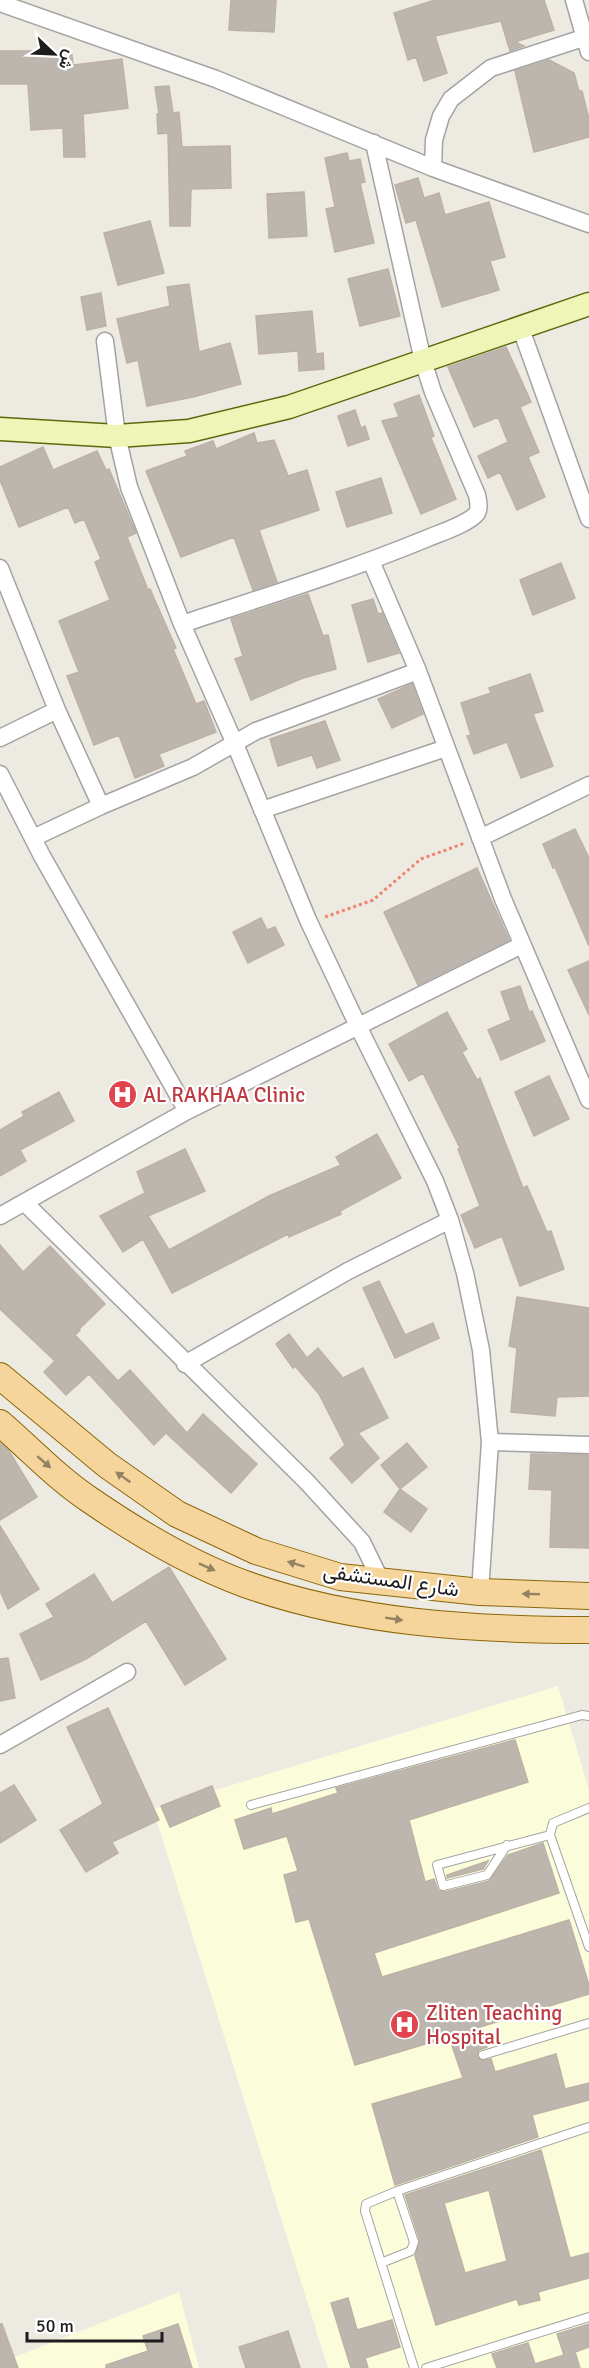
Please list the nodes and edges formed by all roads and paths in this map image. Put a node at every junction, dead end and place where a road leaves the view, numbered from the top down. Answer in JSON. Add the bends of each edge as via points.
{"nodes":[{"id":1,"x":574,"y":0,"type":"edge"},
{"id":2,"x":0,"y":3,"type":"edge"},
{"id":3,"x":588,"y":42,"type":"edge"},
{"id":4,"x":374,"y":143,"type":"junction"},
{"id":5,"x":433,"y":168,"type":"junction"},
{"id":6,"x":589,"y":224,"type":"edge"},
{"id":7,"x":589,"y":304,"type":"edge"},
{"id":8,"x":521,"y":328,"type":"junction"},
{"id":9,"x":105,"y":341,"type":"dead end"},
{"id":10,"x":423,"y":361,"type":"junction"},
{"id":11,"x":0,"y":429,"type":"edge"},
{"id":12,"x":117,"y":436,"type":"junction"},
{"id":13,"x":589,"y":519,"type":"edge"},
{"id":14,"x":371,"y":561,"type":"junction"},
{"id":15,"x":0,"y":568,"type":"edge"},
{"id":16,"x":182,"y":624,"type":"junction"},
{"id":17,"x":418,"y":670,"type":"junction"},
{"id":18,"x":57,"y":710,"type":"junction"},
{"id":19,"x":0,"y":738,"type":"edge"},
{"id":20,"x":235,"y":744,"type":"junction"},
{"id":21,"x":446,"y":748,"type":"junction"},
{"id":22,"x":0,"y":774,"type":"edge"},
{"id":23,"x":589,"y":785,"type":"edge"},
{"id":24,"x":101,"y":806,"type":"junction"},
{"id":25,"x":262,"y":810,"type":"junction"},
{"id":26,"x":33,"y":838,"type":"junction"},
{"id":27,"x":480,"y":838,"type":"junction"},
{"id":28,"x":309,"y":921,"type":"junction"},
{"id":29,"x":522,"y":945,"type":"junction"},
{"id":30,"x":358,"y":1028,"type":"junction"},
{"id":31,"x":589,"y":1100,"type":"edge"},
{"id":32,"x":187,"y":1111,"type":"junction"},
{"id":33,"x":25,"y":1203,"type":"junction"},
{"id":34,"x":0,"y":1216,"type":"edge"},
{"id":35,"x":450,"y":1220,"type":"junction"},
{"id":36,"x":186,"y":1364,"type":"junction"},
{"id":37,"x":0,"y":1376,"type":"edge"},
{"id":38,"x":0,"y":1423,"type":"edge"},
{"id":39,"x":490,"y":1442,"type":"junction"},
{"id":40,"x":589,"y":1445,"type":"edge"},
{"id":41,"x":382,"y":1582,"type":"junction"},
{"id":42,"x":480,"y":1592,"type":"junction"},
{"id":43,"x":589,"y":1596,"type":"edge"},
{"id":44,"x":589,"y":1630,"type":"edge"},
{"id":45,"x":127,"y":1672,"type":"dead end"},
{"id":46,"x":589,"y":1716,"type":"edge"},
{"id":47,"x":0,"y":1745,"type":"edge"},
{"id":48,"x":251,"y":1804,"type":"dead end"},
{"id":49,"x":587,"y":1809,"type":"edge"},
{"id":50,"x":589,"y":1819,"type":"edge"},
{"id":51,"x":550,"y":1835,"type":"junction"},
{"id":52,"x":507,"y":1845,"type":"junction"},
{"id":53,"x":589,"y":1947,"type":"edge"},
{"id":54,"x":589,"y":2023,"type":"edge"},
{"id":55,"x":483,"y":2055,"type":"dead end"},
{"id":56,"x":589,"y":2127,"type":"edge"},
{"id":57,"x":397,"y":2191,"type":"junction"},
{"id":58,"x":381,"y":2263,"type":"junction"},
{"id":59,"x":589,"y":2317,"type":"edge"},
{"id":60,"x":414,"y":2368,"type":"edge"},
{"id":61,"x":426,"y":2368,"type":"edge"}],
"edges":[{"from":1,"to":3,"type":"street"},
{"from":2,"to":4,"type":"street","via":[[216,79]]},
{"from":3,"to":5,"type":"street","via":[[491,68],[451,99],[434,140]]},
{"from":4,"to":5,"type":"street"},
{"from":4,"to":10,"type":"street"},
{"from":5,"to":6,"type":"street"},
{"from":7,"to":8,"type":"street"},
{"from":8,"to":10,"type":"street"},
{"from":8,"to":13,"type":"street"},
{"from":9,"to":12,"type":"street"},
{"from":10,"to":12,"type":"street","via":[[278,410],[189,430]]},
{"from":10,"to":14,"type":"street","via":[[479,504],[477,513]]},
{"from":11,"to":12,"type":"street"},
{"from":12,"to":16,"type":"street","via":[[129,487]]},
{"from":14,"to":16,"type":"street"},
{"from":14,"to":17,"type":"street"},
{"from":15,"to":18,"type":"street"},
{"from":16,"to":20,"type":"street"},
{"from":17,"to":20,"type":"street","via":[[256,731]]},
{"from":17,"to":21,"type":"street"},
{"from":18,"to":19,"type":"street"},
{"from":18,"to":24,"type":"street"},
{"from":20,"to":24,"type":"street","via":[[193,767]]},
{"from":20,"to":25,"type":"street"},
{"from":21,"to":25,"type":"street"},
{"from":21,"to":27,"type":"street"},
{"from":22,"to":26,"type":"street"},
{"from":23,"to":27,"type":"street"},
{"from":24,"to":26,"type":"street"},
{"from":25,"to":28,"type":"street"},
{"from":26,"to":32,"type":"street"},
{"from":27,"to":28,"type":"path","via":[[421,859],[373,900],[334,916]]},
{"from":27,"to":29,"type":"street"},
{"from":28,"to":30,"type":"street"},
{"from":29,"to":30,"type":"street"},
{"from":29,"to":31,"type":"street"},
{"from":30,"to":32,"type":"street"},
{"from":30,"to":35,"type":"street","via":[[435,1181]]},
{"from":32,"to":33,"type":"street"},
{"from":33,"to":34,"type":"street"},
{"from":33,"to":36,"type":"street"},
{"from":35,"to":36,"type":"street","via":[[348,1270]]},
{"from":35,"to":39,"type":"street","via":[[481,1350]]},
{"from":36,"to":41,"type":"street","via":[[347,1524],[362,1542]]},
{"from":41,"to":37,"type":"main road","name":"شارع المستشفى","one_way":true,"via":[[340,1577],[256,1551],[177,1514],[107,1466]]},
{"from":38,"to":44,"type":"main road","name":"شارع المستشفى","one_way":true,"via":[[87,1499],[163,1546],[244,1584],[322,1606],[400,1620],[520,1630]]},
{"from":39,"to":40,"type":"street"},
{"from":39,"to":42,"type":"street"},
{"from":41,"to":42,"type":"main road","name":"شارع المستشفى"},
{"from":43,"to":42,"type":"main road","name":"شارع المستشفى","one_way":true},
{"from":45,"to":47,"type":"street"},
{"from":46,"to":48,"type":"lane"},
{"from":49,"to":50,"type":"lane"},
{"from":49,"to":51,"type":"lane","via":[[553,1823]]},
{"from":51,"to":52,"type":"lane"},
{"from":51,"to":53,"type":"lane"},
{"from":52,"to":52,"type":"lane","via":[[437,1865],[443,1886],[488,1875]]},
{"from":54,"to":55,"type":"lane"},
{"from":56,"to":57,"type":"lane"},
{"from":57,"to":58,"type":"lane","via":[[414,2242],[411,2251]]},
{"from":57,"to":58,"type":"lane","via":[[364,2208]]},
{"from":58,"to":60,"type":"lane"},
{"from":59,"to":61,"type":"lane"}]}
